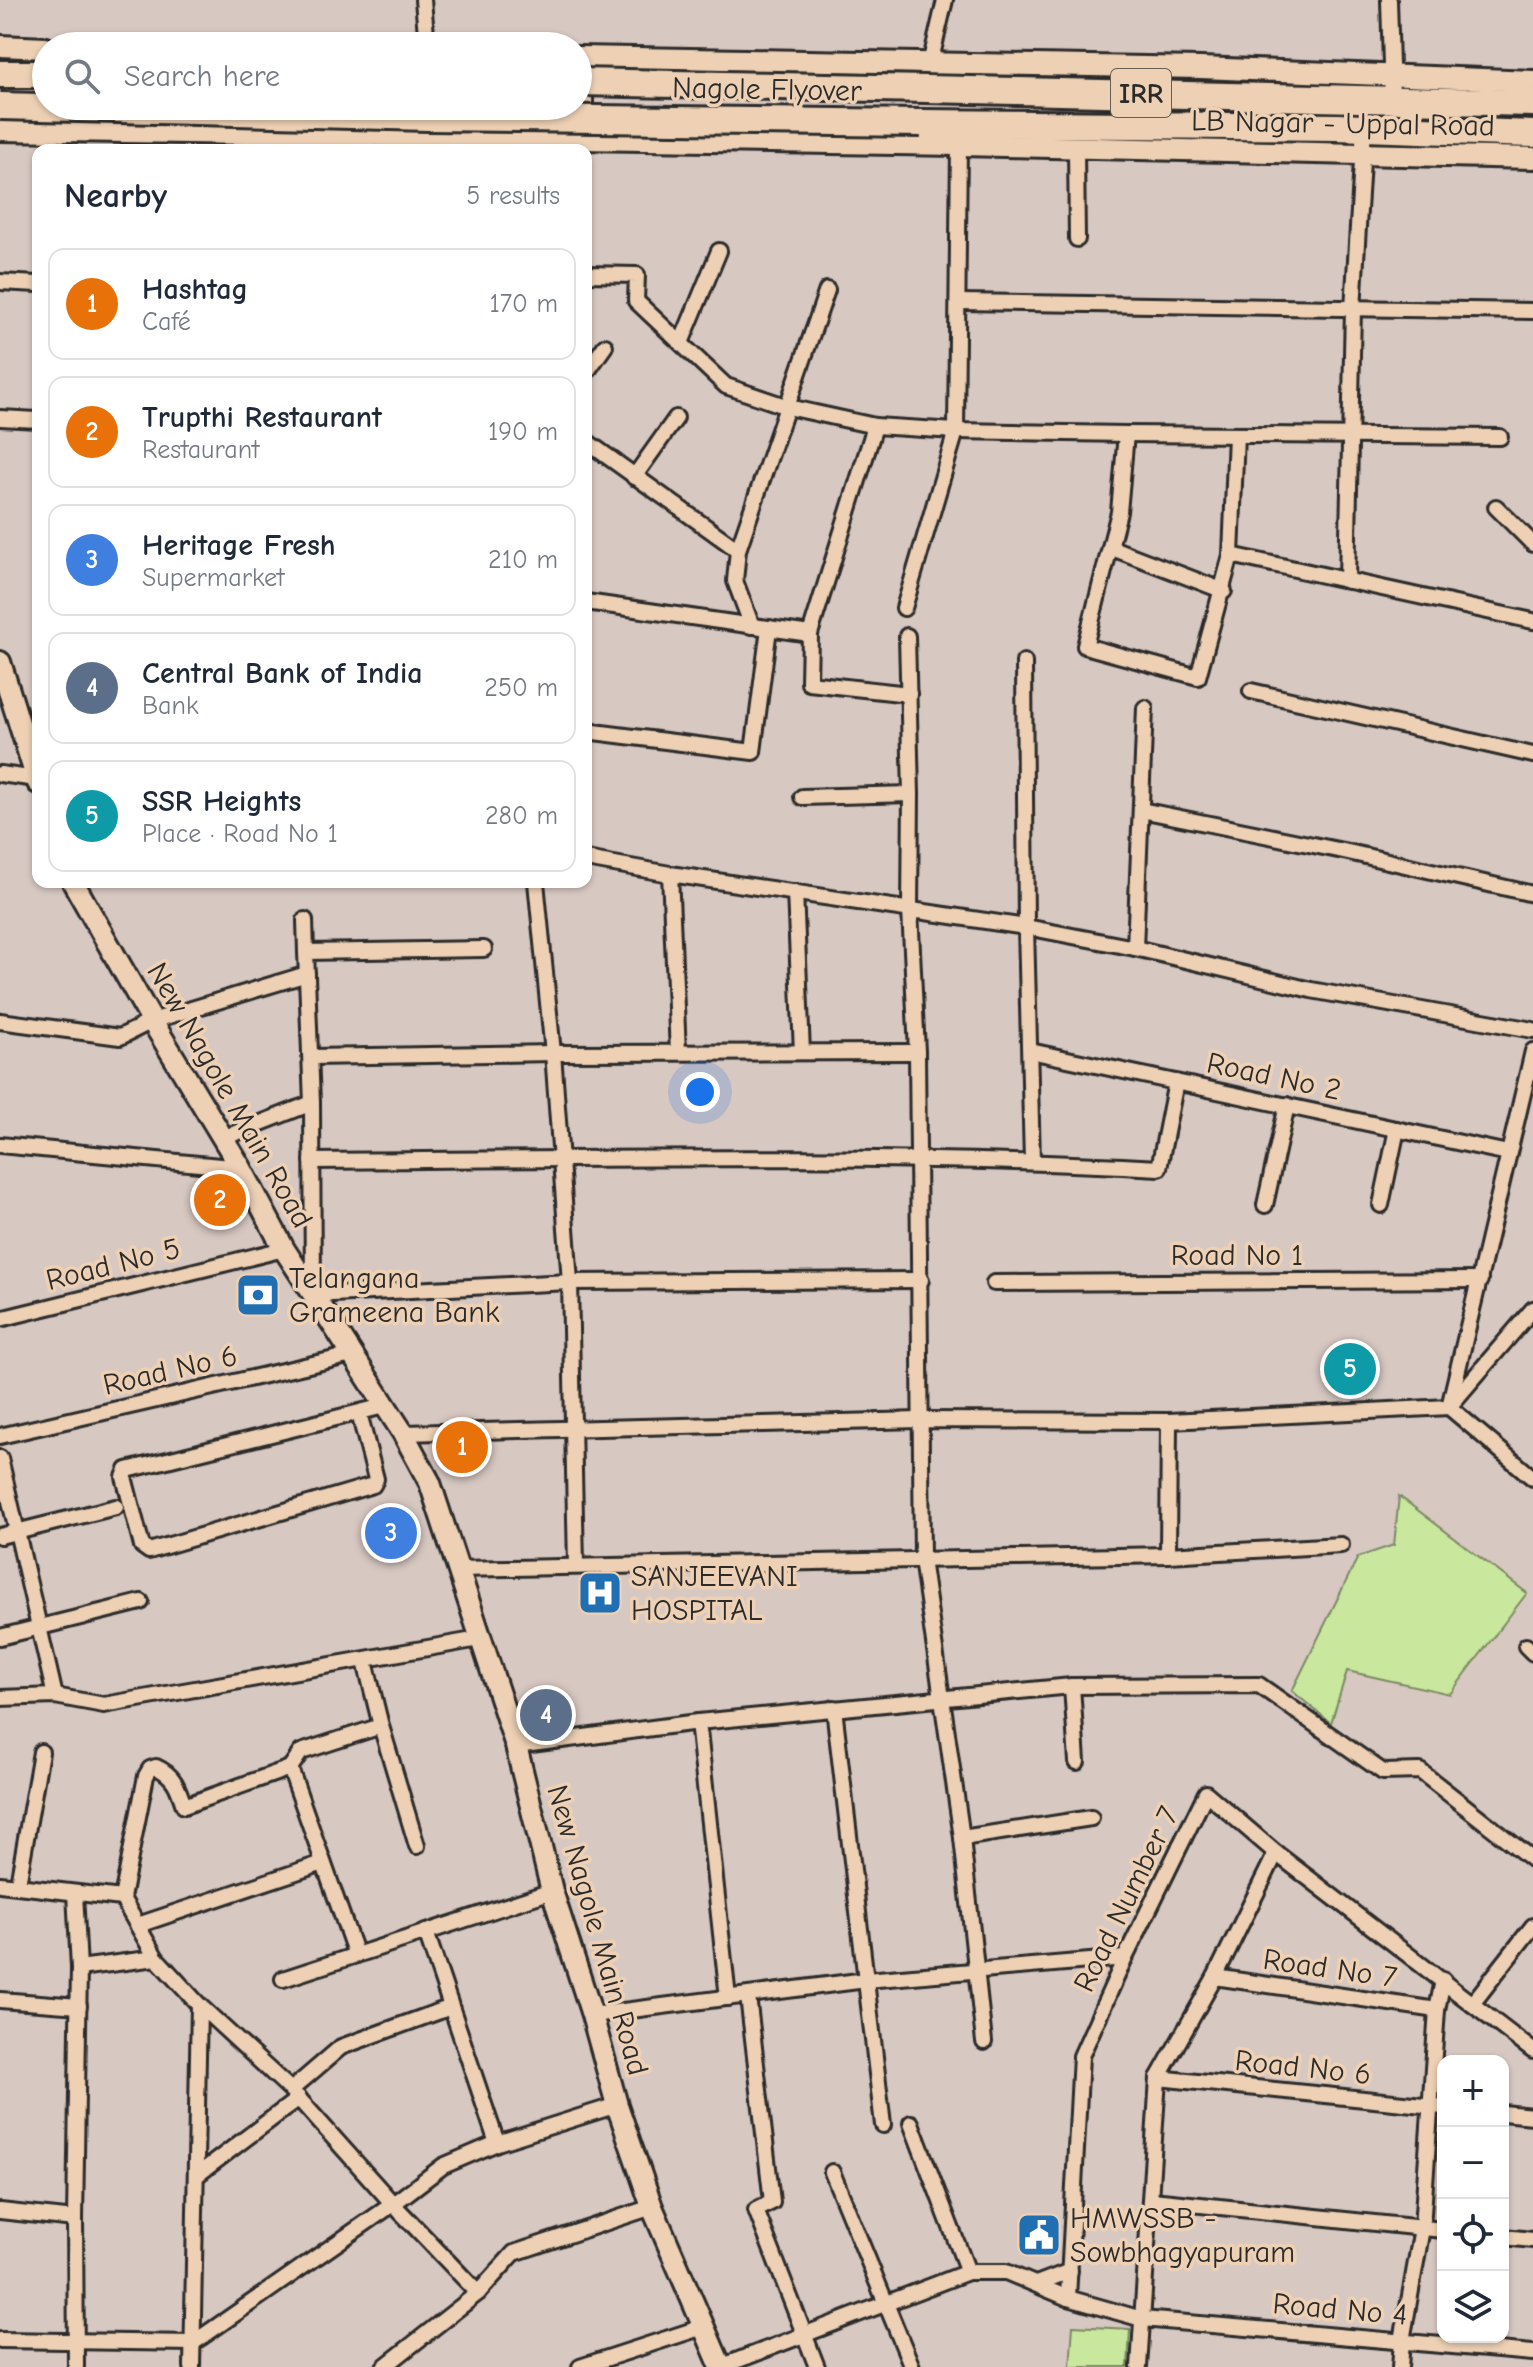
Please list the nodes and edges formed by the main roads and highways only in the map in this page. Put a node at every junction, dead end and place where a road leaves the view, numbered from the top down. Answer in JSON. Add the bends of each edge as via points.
{"nodes":[{"id":1,"x":592,"y":66,"type":"edge"},
{"id":2,"x":0,"y":74,"type":"edge"},
{"id":3,"x":32,"y":74,"type":"edge"},
{"id":4,"x":1533,"y":103,"type":"edge"},
{"id":5,"x":0,"y":106,"type":"edge"},
{"id":6,"x":32,"y":107,"type":"edge"},
{"id":7,"x":592,"y":119,"type":"edge"},
{"id":8,"x":1533,"y":134,"type":"edge"}],
"edges":[{"from":1,"to":4,"type":"highway","name":"Nagole Flyover","number":"IRR","bridge":true,"via":[[1392,87]]},
{"from":2,"to":3,"type":"highway"},
{"from":5,"to":6,"type":"highway","name":"Nagole Flyover","number":"IRR","bridge":true},
{"from":7,"to":8,"type":"highway","name":"Nagole Flyover","number":"IRR","bridge":true,"via":[[921,123],[1363,140]]}]}
